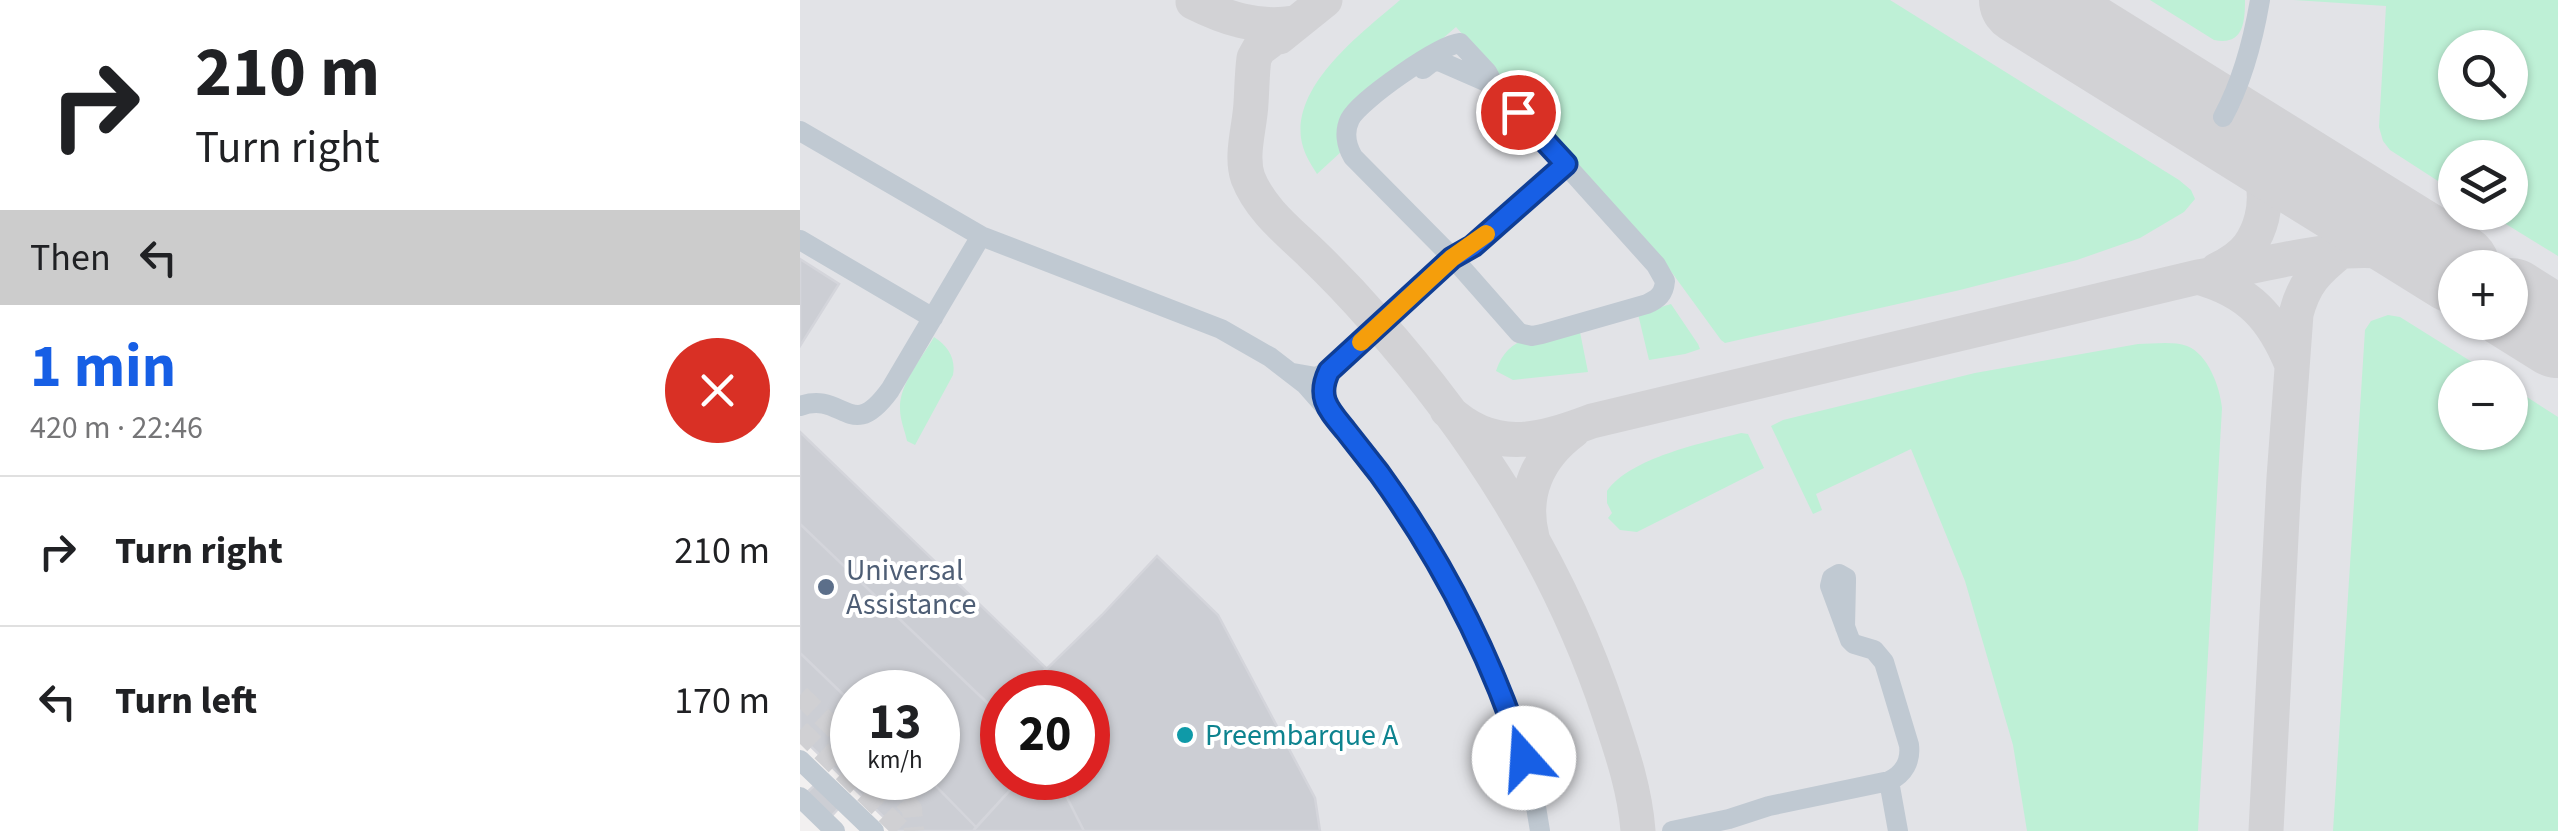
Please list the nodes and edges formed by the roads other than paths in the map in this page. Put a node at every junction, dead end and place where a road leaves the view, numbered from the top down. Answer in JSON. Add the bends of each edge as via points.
{"nodes":[{"id":1,"x":2260,"y":0,"type":"edge"},
{"id":2,"x":2223,"y":118,"type":"dead end"},
{"id":3,"x":800,"y":132,"type":"edge"},
{"id":4,"x":1566,"y":164,"type":"junction"},
{"id":5,"x":981,"y":236,"type":"junction"},
{"id":6,"x":800,"y":240,"type":"edge"},
{"id":7,"x":1452,"y":258,"type":"junction"},
{"id":8,"x":933,"y":318,"type":"junction"},
{"id":9,"x":1329,"y":371,"type":"junction"},
{"id":10,"x":1291,"y":372,"type":"junction"},
{"id":11,"x":800,"y":406,"type":"edge"},
{"id":12,"x":1330,"y":412,"type":"junction"},
{"id":13,"x":1845,"y":627,"type":"dead end"},
{"id":14,"x":800,"y":760,"type":"edge"},
{"id":15,"x":1889,"y":781,"type":"junction"},
{"id":16,"x":800,"y":798,"type":"edge"},
{"id":17,"x":800,"y":816,"type":"edge"},
{"id":18,"x":816,"y":831,"type":"edge"},
{"id":19,"x":835,"y":831,"type":"edge"},
{"id":20,"x":874,"y":831,"type":"edge"},
{"id":21,"x":1540,"y":831,"type":"edge"},
{"id":22,"x":1672,"y":831,"type":"edge"},
{"id":23,"x":1898,"y":831,"type":"edge"}],
"edges":[{"from":1,"to":2,"type":"lane","via":[[2252,45]]},
{"from":3,"to":5,"type":"lane"},
{"from":4,"to":7,"type":"lane"},
{"from":4,"to":7,"type":"lane","via":[[1662,274],[1662,294],[1647,304],[1526,335]]},
{"from":4,"to":7,"type":"lane","via":[[1494,85],[1439,61],[1406,84],[1400,77],[1378,91],[1353,114],[1348,148]]},
{"from":5,"to":8,"type":"lane"},
{"from":5,"to":10,"type":"lane","via":[[1220,329]]},
{"from":6,"to":8,"type":"lane"},
{"from":7,"to":9,"type":"lane"},
{"from":8,"to":11,"type":"lane","via":[[872,411],[854,416],[829,404]]},
{"from":9,"to":10,"type":"lane"},
{"from":9,"to":12,"type":"lane","via":[[1323,389]]},
{"from":10,"to":12,"type":"lane"},
{"from":12,"to":21,"type":"lane","via":[[1406,512],[1462,608],[1513,723]]},
{"from":13,"to":15,"type":"lane","via":[[1854,644],[1874,650],[1887,668],[1910,752],[1906,767]]},
{"from":14,"to":20,"type":"lane"},
{"from":15,"to":22,"type":"lane"},
{"from":15,"to":23,"type":"lane"},
{"from":16,"to":19,"type":"lane"},
{"from":17,"to":18,"type":"lane"}]}
